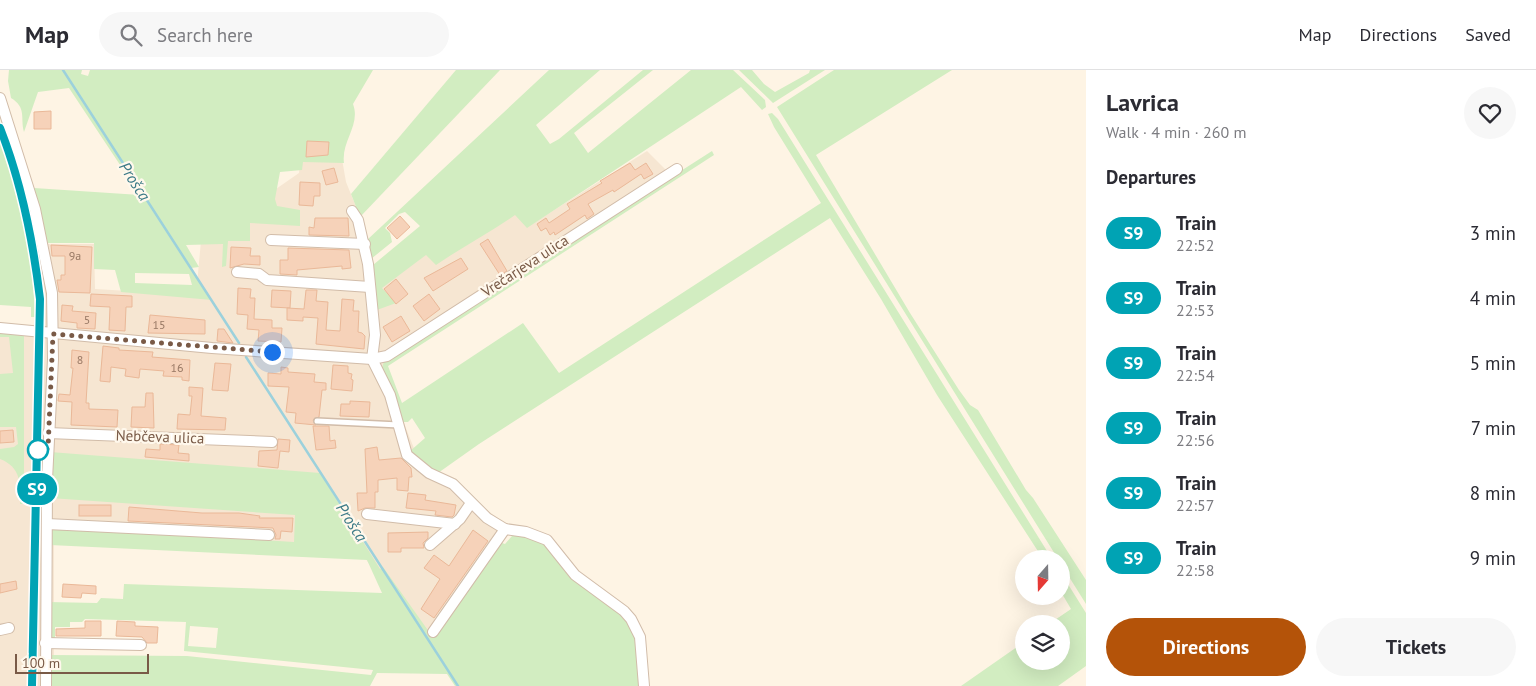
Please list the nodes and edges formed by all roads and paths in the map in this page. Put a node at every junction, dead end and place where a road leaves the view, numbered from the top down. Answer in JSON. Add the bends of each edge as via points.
{"nodes":[{"id":1,"x":0,"y":98,"type":"edge"},
{"id":2,"x":677,"y":169,"type":"dead end"},
{"id":3,"x":352,"y":212,"type":"dead end"},
{"id":4,"x":270,"y":240,"type":"dead end"},
{"id":5,"x":365,"y":244,"type":"junction"},
{"id":6,"x":237,"y":272,"type":"dead end"},
{"id":7,"x":370,"y":287,"type":"junction"},
{"id":8,"x":0,"y":328,"type":"edge"},
{"id":9,"x":53,"y":334,"type":"junction"},
{"id":10,"x":372,"y":359,"type":"junction"},
{"id":11,"x":317,"y":421,"type":"dead end"},
{"id":12,"x":399,"y":425,"type":"junction"},
{"id":13,"x":48,"y":433,"type":"junction"},
{"id":14,"x":272,"y":442,"type":"dead end"},
{"id":15,"x":470,"y":503,"type":"junction"},
{"id":16,"x":367,"y":514,"type":"dead end"},
{"id":17,"x":47,"y":524,"type":"junction"},
{"id":18,"x":455,"y":524,"type":"junction"},
{"id":19,"x":505,"y":529,"type":"junction"},
{"id":20,"x":269,"y":536,"type":"dead end"},
{"id":21,"x":430,"y":545,"type":"dead end"},
{"id":22,"x":433,"y":632,"type":"dead end"},
{"id":23,"x":46,"y":643,"type":"junction"},
{"id":24,"x":141,"y":645,"type":"dead end"},
{"id":25,"x":46,"y":686,"type":"edge"},
{"id":26,"x":644,"y":686,"type":"edge"}],
"edges":[{"from":1,"to":9,"type":"street","via":[[35,209],[52,293]]},
{"from":2,"to":10,"type":"street","name":"Vrečarjeva ulica","via":[[387,356]]},
{"from":3,"to":5,"type":"street","via":[[358,220]]},
{"from":4,"to":5,"type":"street"},
{"from":5,"to":7,"type":"street"},
{"from":6,"to":7,"type":"street","via":[[259,274],[267,280]]},
{"from":7,"to":10,"type":"street","via":[[375,335]]},
{"from":8,"to":9,"type":"street","name":"Vrečarjeva ulica"},
{"from":9,"to":10,"type":"street","name":"Vrečarjeva ulica"},
{"from":9,"to":13,"type":"street"},
{"from":10,"to":12,"type":"street","via":[[390,395]]},
{"from":11,"to":12,"type":"lane"},
{"from":12,"to":15,"type":"street","via":[[407,455],[429,473],[453,484]]},
{"from":13,"to":14,"type":"street","name":"Nebčeva ulica"},
{"from":13,"to":17,"type":"street"},
{"from":15,"to":18,"type":"street"},
{"from":15,"to":19,"type":"street"},
{"from":16,"to":18,"type":"street"},
{"from":17,"to":20,"type":"street"},
{"from":17,"to":23,"type":"street"},
{"from":18,"to":21,"type":"street"},
{"from":19,"to":22,"type":"street"},
{"from":19,"to":26,"type":"street","via":[[547,540],[576,576],[631,619],[641,642]]},
{"from":23,"to":24,"type":"street"},
{"from":23,"to":25,"type":"street"}]}
